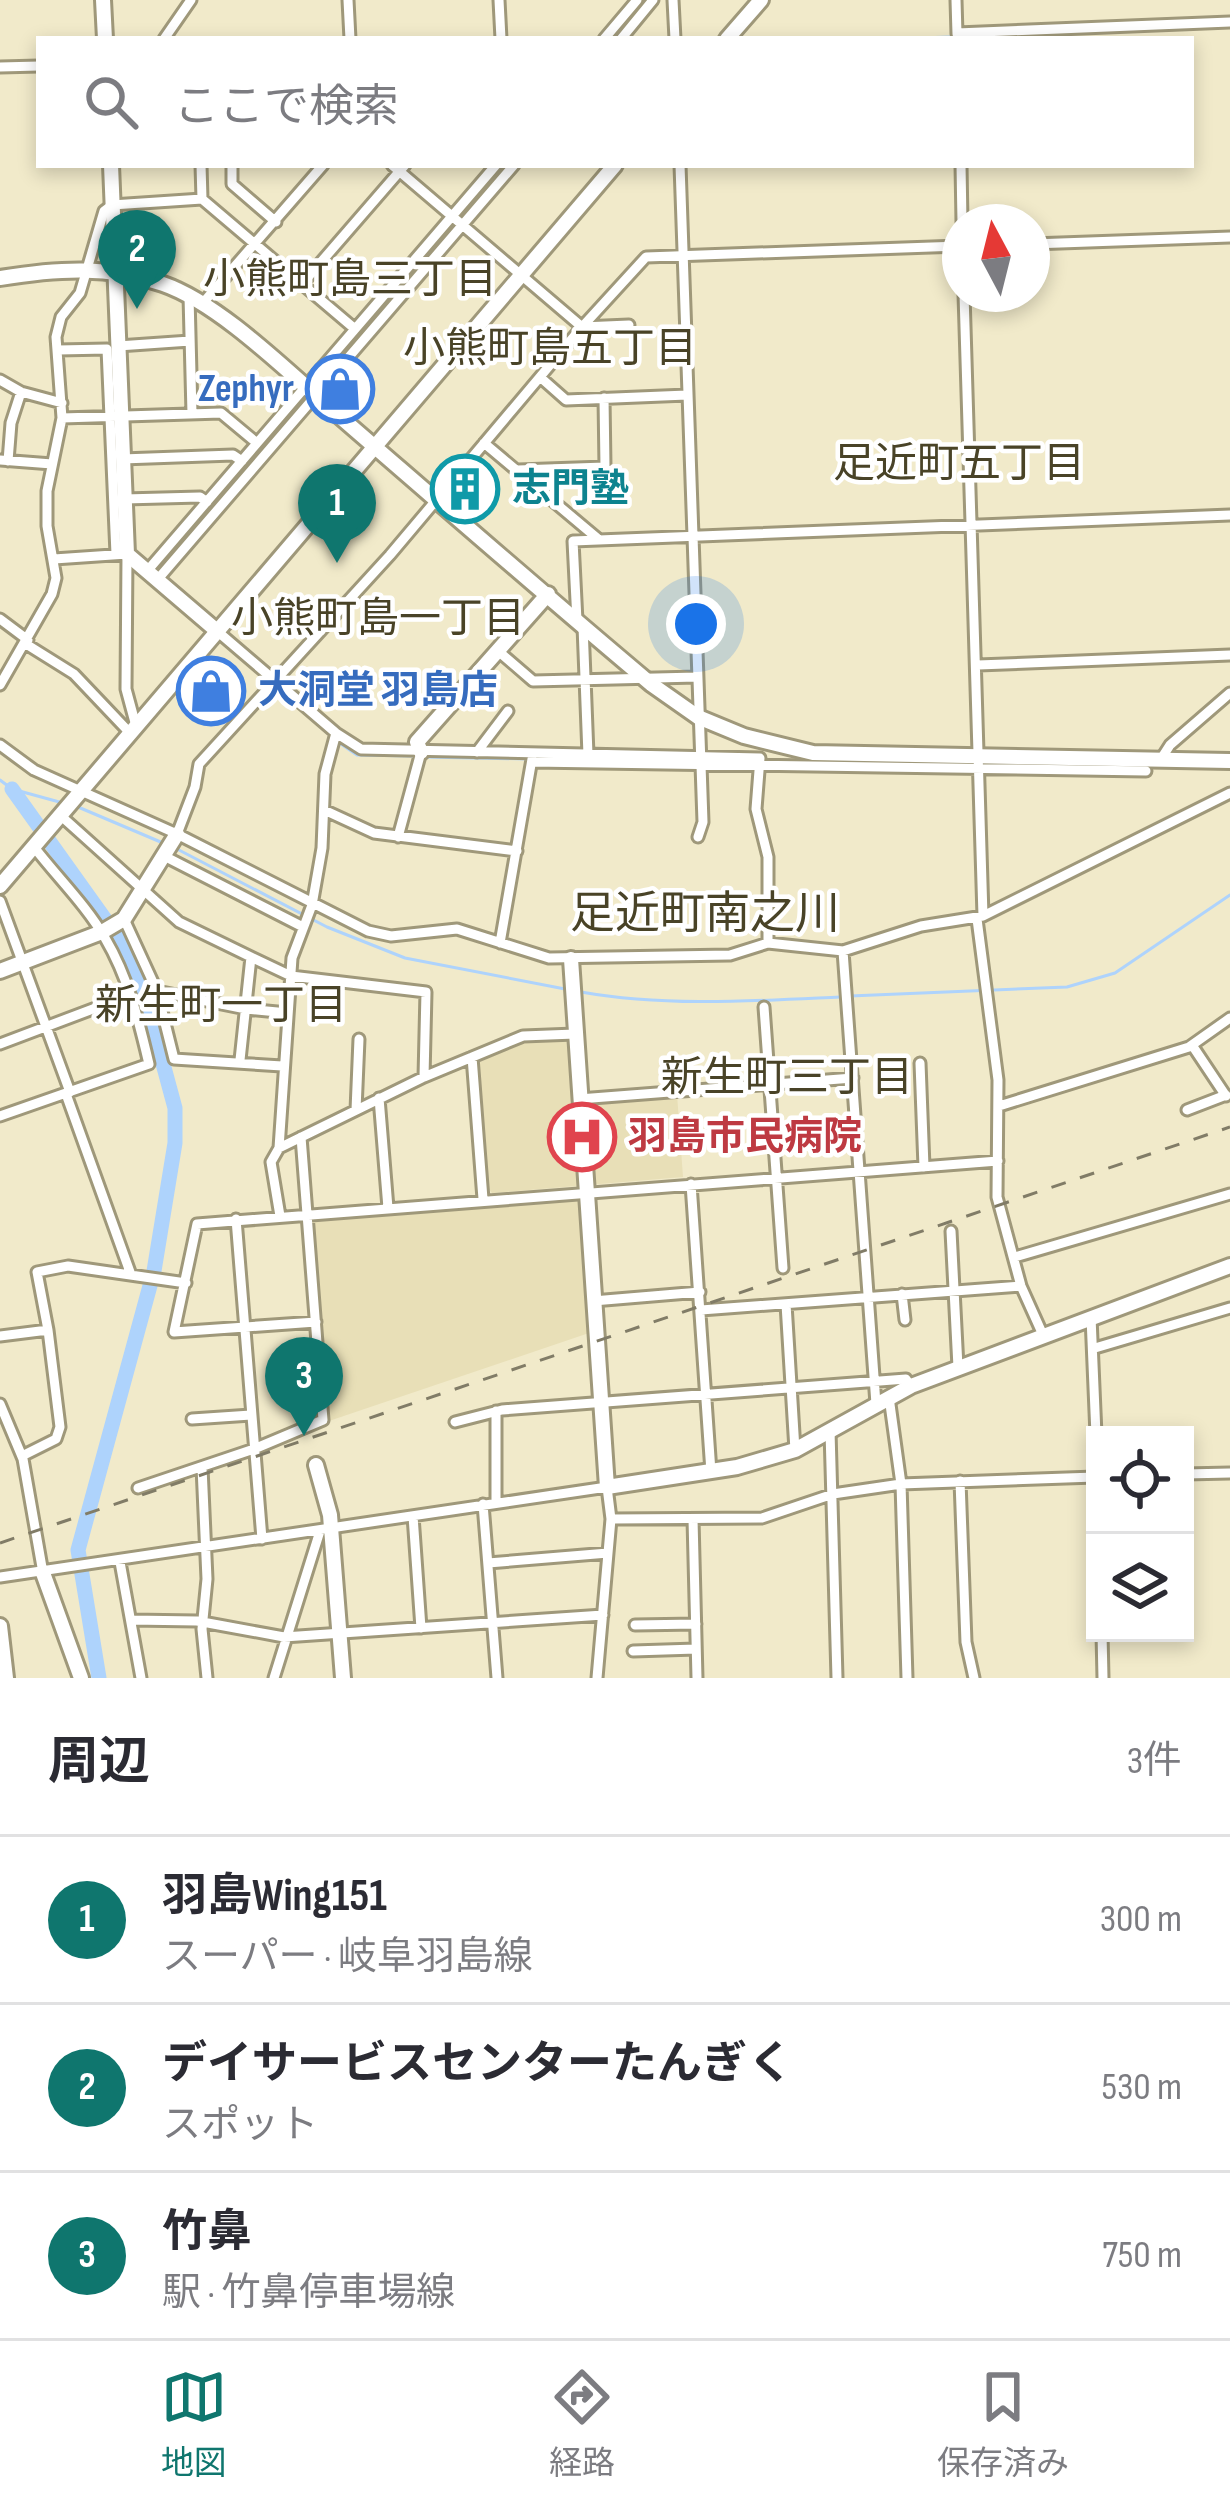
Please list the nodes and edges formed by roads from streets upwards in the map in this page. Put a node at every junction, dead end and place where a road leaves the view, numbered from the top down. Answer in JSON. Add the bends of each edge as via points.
{"nodes":[{"id":1,"x":103,"y":0,"type":"edge"},
{"id":2,"x":190,"y":0,"type":"edge"},
{"id":3,"x":348,"y":0,"type":"edge"},
{"id":4,"x":499,"y":0,"type":"edge"},
{"id":5,"x":637,"y":0,"type":"edge"},
{"id":6,"x":653,"y":0,"type":"edge"},
{"id":7,"x":673,"y":0,"type":"edge"},
{"id":8,"x":761,"y":0,"type":"edge"},
{"id":9,"x":956,"y":0,"type":"edge"},
{"id":10,"x":1230,"y":22,"type":"edge"},
{"id":11,"x":105,"y":36,"type":"edge"},
{"id":12,"x":166,"y":36,"type":"edge"},
{"id":13,"x":350,"y":36,"type":"edge"},
{"id":14,"x":501,"y":36,"type":"edge"},
{"id":15,"x":607,"y":36,"type":"edge"},
{"id":16,"x":623,"y":36,"type":"edge"},
{"id":17,"x":674,"y":36,"type":"edge"},
{"id":18,"x":730,"y":36,"type":"edge"},
{"id":19,"x":957,"y":36,"type":"edge"},
{"id":20,"x":36,"y":66,"type":"edge"},
{"id":21,"x":0,"y":67,"type":"edge"},
{"id":22,"x":201,"y":168,"type":"edge"},
{"id":23,"x":232,"y":168,"type":"edge"},
{"id":24,"x":321,"y":168,"type":"edge"},
{"id":25,"x":398,"y":168,"type":"edge"},
{"id":26,"x":400,"y":168,"type":"edge"},
{"id":27,"x":493,"y":168,"type":"edge"},
{"id":28,"x":511,"y":168,"type":"edge"},
{"id":29,"x":612,"y":168,"type":"edge"},
{"id":30,"x":680,"y":168,"type":"edge"},
{"id":31,"x":961,"y":168,"type":"edge"},
{"id":32,"x":114,"y":169,"type":"edge"},
{"id":33,"x":202,"y":199,"type":"junction"},
{"id":34,"x":962,"y":204,"type":"edge"},
{"id":35,"x":112,"y":205,"type":"junction"},
{"id":36,"x":452,"y":215,"type":"junction"},
{"id":37,"x":276,"y":222,"type":"junction"},
{"id":38,"x":463,"y":225,"type":"junction"},
{"id":39,"x":1230,"y":237,"type":"edge"},
{"id":40,"x":1050,"y":243,"type":"edge"},
{"id":41,"x":256,"y":246,"type":"junction"},
{"id":42,"x":942,"y":248,"type":"edge"},
{"id":43,"x":682,"y":257,"type":"junction"},
{"id":44,"x":88,"y":270,"type":"junction"},
{"id":45,"x":116,"y":272,"type":"junction"},
{"id":46,"x":519,"y":275,"type":"junction"},
{"id":47,"x":0,"y":278,"type":"edge"},
{"id":48,"x":302,"y":284,"type":"junction"},
{"id":49,"x":196,"y":300,"type":"junction"},
{"id":50,"x":965,"y":312,"type":"edge"},
{"id":51,"x":629,"y":325,"type":"dead end"},
{"id":52,"x":582,"y":327,"type":"junction"},
{"id":53,"x":355,"y":329,"type":"junction"},
{"id":54,"x":190,"y":341,"type":"junction"},
{"id":55,"x":114,"y":348,"type":"junction"},
{"id":56,"x":58,"y":350,"type":"junction"},
{"id":57,"x":540,"y":377,"type":"junction"},
{"id":58,"x":0,"y":380,"type":"edge"},
{"id":59,"x":310,"y":391,"type":"junction"},
{"id":60,"x":21,"y":392,"type":"junction"},
{"id":61,"x":687,"y":395,"type":"junction"},
{"id":62,"x":604,"y":398,"type":"junction"},
{"id":63,"x":62,"y":403,"type":"junction"},
{"id":64,"x":192,"y":414,"type":"junction"},
{"id":65,"x":115,"y":417,"type":"junction"},
{"id":66,"x":62,"y":418,"type":"junction"},
{"id":67,"x":257,"y":442,"type":"junction"},
{"id":68,"x":484,"y":443,"type":"junction"},
{"id":69,"x":376,"y":448,"type":"junction"},
{"id":70,"x":122,"y":459,"type":"junction"},
{"id":71,"x":242,"y":460,"type":"junction"},
{"id":72,"x":4,"y":461,"type":"edge"},
{"id":73,"x":52,"y":464,"type":"junction"},
{"id":74,"x":518,"y":470,"type":"junction"},
{"id":75,"x":119,"y":486,"type":"junction"},
{"id":76,"x":436,"y":499,"type":"junction"},
{"id":77,"x":207,"y":502,"type":"junction"},
{"id":78,"x":1230,"y":514,"type":"edge"},
{"id":79,"x":972,"y":525,"type":"junction"},
{"id":80,"x":692,"y":535,"type":"junction"},
{"id":81,"x":597,"y":538,"type":"junction"},
{"id":82,"x":122,"y":554,"type":"junction"},
{"id":83,"x":54,"y":559,"type":"junction"},
{"id":84,"x":153,"y":574,"type":"junction"},
{"id":85,"x":548,"y":594,"type":"junction"},
{"id":86,"x":0,"y":619,"type":"edge"},
{"id":87,"x":580,"y":623,"type":"junction"},
{"id":88,"x":217,"y":631,"type":"junction"},
{"id":89,"x":27,"y":642,"type":"junction"},
{"id":90,"x":497,"y":650,"type":"junction"},
{"id":91,"x":1230,"y":655,"type":"edge"},
{"id":92,"x":978,"y":665,"type":"junction"},
{"id":93,"x":697,"y":677,"type":"junction"},
{"id":94,"x":644,"y":678,"type":"junction"},
{"id":95,"x":586,"y":680,"type":"junction"},
{"id":96,"x":277,"y":683,"type":"junction"},
{"id":97,"x":0,"y":685,"type":"edge"},
{"id":98,"x":1230,"y":693,"type":"edge"},
{"id":99,"x":508,"y":711,"type":"dead end"},
{"id":100,"x":698,"y":717,"type":"junction"},
{"id":101,"x":134,"y":731,"type":"junction"},
{"id":102,"x":336,"y":734,"type":"junction"},
{"id":103,"x":0,"y":745,"type":"edge"},
{"id":104,"x":422,"y":752,"type":"junction"},
{"id":105,"x":477,"y":752,"type":"junction"},
{"id":106,"x":588,"y":755,"type":"junction"},
{"id":107,"x":532,"y":758,"type":"junction"},
{"id":108,"x":1161,"y":760,"type":"junction"},
{"id":109,"x":1230,"y":760,"type":"edge"},
{"id":110,"x":701,"y":761,"type":"junction"},
{"id":111,"x":981,"y":764,"type":"junction"},
{"id":112,"x":760,"y":765,"type":"junction"},
{"id":113,"x":1146,"y":771,"type":"dead end"},
{"id":114,"x":80,"y":793,"type":"junction"},
{"id":115,"x":1230,"y":793,"type":"edge"},
{"id":116,"x":324,"y":810,"type":"junction"},
{"id":117,"x":57,"y":818,"type":"junction"},
{"id":118,"x":398,"y":837,"type":"junction"},
{"id":119,"x":698,"y":837,"type":"dead end"},
{"id":120,"x":36,"y":845,"type":"junction"},
{"id":121,"x":172,"y":846,"type":"junction"},
{"id":122,"x":517,"y":851,"type":"junction"},
{"id":123,"x":0,"y":886,"type":"edge"},
{"id":124,"x":146,"y":890,"type":"junction"},
{"id":125,"x":0,"y":902,"type":"edge"},
{"id":126,"x":311,"y":908,"type":"junction"},
{"id":127,"x":980,"y":918,"type":"junction"},
{"id":128,"x":304,"y":925,"type":"junction"},
{"id":129,"x":114,"y":926,"type":"junction"},
{"id":130,"x":500,"y":943,"type":"junction"},
{"id":131,"x":768,"y":944,"type":"junction"},
{"id":132,"x":843,"y":951,"type":"junction"},
{"id":133,"x":251,"y":957,"type":"junction"},
{"id":134,"x":571,"y":958,"type":"junction"},
{"id":135,"x":22,"y":963,"type":"junction"},
{"id":136,"x":0,"y":971,"type":"edge"},
{"id":137,"x":291,"y":976,"type":"junction"},
{"id":138,"x":157,"y":991,"type":"junction"},
{"id":139,"x":130,"y":995,"type":"junction"},
{"id":140,"x":764,"y":1007,"type":"dead end"},
{"id":141,"x":246,"y":1010,"type":"junction"},
{"id":142,"x":288,"y":1013,"type":"junction"},
{"id":143,"x":1230,"y":1018,"type":"edge"},
{"id":144,"x":46,"y":1027,"type":"junction"},
{"id":145,"x":575,"y":1034,"type":"junction"},
{"id":146,"x":359,"y":1039,"type":"dead end"},
{"id":147,"x":0,"y":1044,"type":"edge"},
{"id":148,"x":1192,"y":1045,"type":"junction"},
{"id":149,"x":472,"y":1057,"type":"junction"},
{"id":150,"x":240,"y":1060,"type":"junction"},
{"id":151,"x":920,"y":1063,"type":"dead end"},
{"id":152,"x":282,"y":1066,"type":"junction"},
{"id":153,"x":424,"y":1077,"type":"junction"},
{"id":154,"x":853,"y":1078,"type":"junction"},
{"id":155,"x":769,"y":1084,"type":"junction"},
{"id":156,"x":68,"y":1093,"type":"junction"},
{"id":157,"x":1228,"y":1094,"type":"edge"},
{"id":158,"x":379,"y":1099,"type":"junction"},
{"id":159,"x":579,"y":1100,"type":"junction"},
{"id":160,"x":999,"y":1106,"type":"junction"},
{"id":161,"x":356,"y":1110,"type":"junction"},
{"id":162,"x":1187,"y":1110,"type":"dead end"},
{"id":163,"x":0,"y":1116,"type":"edge"},
{"id":164,"x":301,"y":1137,"type":"junction"},
{"id":165,"x":279,"y":1148,"type":"junction"},
{"id":166,"x":998,"y":1161,"type":"junction"},
{"id":167,"x":924,"y":1167,"type":"junction"},
{"id":168,"x":860,"y":1172,"type":"junction"},
{"id":169,"x":775,"y":1178,"type":"junction"},
{"id":170,"x":692,"y":1184,"type":"junction"},
{"id":171,"x":586,"y":1191,"type":"junction"},
{"id":172,"x":1230,"y":1194,"type":"edge"},
{"id":173,"x":483,"y":1199,"type":"junction"},
{"id":174,"x":388,"y":1208,"type":"junction"},
{"id":175,"x":308,"y":1214,"type":"junction"},
{"id":176,"x":280,"y":1216,"type":"junction"},
{"id":177,"x":236,"y":1220,"type":"junction"},
{"id":178,"x":951,"y":1231,"type":"dead end"},
{"id":179,"x":1016,"y":1257,"type":"junction"},
{"id":180,"x":1230,"y":1266,"type":"edge"},
{"id":181,"x":783,"y":1268,"type":"dead end"},
{"id":182,"x":136,"y":1274,"type":"junction"},
{"id":183,"x":186,"y":1283,"type":"junction"},
{"id":184,"x":1021,"y":1286,"type":"junction"},
{"id":185,"x":952,"y":1291,"type":"junction"},
{"id":186,"x":700,"y":1292,"type":"junction"},
{"id":187,"x":902,"y":1294,"type":"junction"},
{"id":188,"x":868,"y":1297,"type":"junction"},
{"id":189,"x":593,"y":1301,"type":"junction"},
{"id":190,"x":786,"y":1304,"type":"junction"},
{"id":191,"x":1230,"y":1309,"type":"edge"},
{"id":192,"x":701,"y":1310,"type":"junction"},
{"id":193,"x":1090,"y":1317,"type":"junction"},
{"id":194,"x":905,"y":1320,"type":"dead end"},
{"id":195,"x":316,"y":1322,"type":"junction"},
{"id":196,"x":244,"y":1329,"type":"junction"},
{"id":197,"x":48,"y":1330,"type":"junction"},
{"id":198,"x":0,"y":1336,"type":"edge"},
{"id":199,"x":1043,"y":1336,"type":"junction"},
{"id":200,"x":1095,"y":1348,"type":"junction"},
{"id":201,"x":958,"y":1366,"type":"junction"},
{"id":202,"x":875,"y":1384,"type":"junction"},
{"id":203,"x":911,"y":1386,"type":"junction"},
{"id":204,"x":791,"y":1390,"type":"junction"},
{"id":205,"x":707,"y":1395,"type":"junction"},
{"id":206,"x":882,"y":1401,"type":"junction"},
{"id":207,"x":601,"y":1403,"type":"junction"},
{"id":208,"x":0,"y":1404,"type":"edge"},
{"id":209,"x":496,"y":1411,"type":"junction"},
{"id":210,"x":251,"y":1415,"type":"junction"},
{"id":211,"x":192,"y":1419,"type":"dead end"},
{"id":212,"x":455,"y":1422,"type":"dead end"},
{"id":213,"x":1096,"y":1426,"type":"edge"},
{"id":214,"x":830,"y":1431,"type":"junction"},
{"id":215,"x":254,"y":1449,"type":"junction"},
{"id":216,"x":795,"y":1450,"type":"junction"},
{"id":217,"x":22,"y":1456,"type":"junction"},
{"id":218,"x":316,"y":1465,"type":"dead end"},
{"id":219,"x":202,"y":1467,"type":"junction"},
{"id":220,"x":711,"y":1472,"type":"junction"},
{"id":221,"x":1230,"y":1472,"type":"edge"},
{"id":222,"x":1194,"y":1474,"type":"edge"},
{"id":223,"x":1086,"y":1477,"type":"edge"},
{"id":224,"x":960,"y":1481,"type":"junction"},
{"id":225,"x":901,"y":1484,"type":"junction"},
{"id":226,"x":607,"y":1487,"type":"junction"},
{"id":227,"x":138,"y":1488,"type":"dead end"},
{"id":228,"x":833,"y":1494,"type":"junction"},
{"id":229,"x":496,"y":1502,"type":"junction"},
{"id":230,"x":483,"y":1504,"type":"junction"},
{"id":231,"x":413,"y":1516,"type":"junction"},
{"id":232,"x":693,"y":1519,"type":"junction"},
{"id":233,"x":611,"y":1520,"type":"junction"},
{"id":234,"x":326,"y":1530,"type":"junction"},
{"id":235,"x":262,"y":1539,"type":"junction"},
{"id":236,"x":205,"y":1547,"type":"junction"},
{"id":237,"x":608,"y":1553,"type":"junction"},
{"id":238,"x":120,"y":1562,"type":"junction"},
{"id":239,"x":488,"y":1562,"type":"junction"},
{"id":240,"x":44,"y":1573,"type":"junction"},
{"id":241,"x":0,"y":1577,"type":"edge"},
{"id":242,"x":603,"y":1616,"type":"junction"},
{"id":243,"x":130,"y":1620,"type":"junction"},
{"id":244,"x":202,"y":1622,"type":"junction"},
{"id":245,"x":492,"y":1623,"type":"junction"},
{"id":246,"x":696,"y":1624,"type":"junction"},
{"id":247,"x":635,"y":1625,"type":"dead end"},
{"id":248,"x":0,"y":1626,"type":"edge"},
{"id":249,"x":421,"y":1628,"type":"junction"},
{"id":250,"x":340,"y":1633,"type":"junction"},
{"id":251,"x":284,"y":1637,"type":"junction"},
{"id":252,"x":1102,"y":1642,"type":"edge"},
{"id":253,"x":696,"y":1649,"type":"junction"},
{"id":254,"x":633,"y":1651,"type":"dead end"},
{"id":255,"x":4,"y":1669,"type":"edge"},
{"id":256,"x":81,"y":1678,"type":"edge"},
{"id":257,"x":141,"y":1678,"type":"edge"},
{"id":258,"x":207,"y":1678,"type":"edge"},
{"id":259,"x":274,"y":1678,"type":"edge"},
{"id":260,"x":343,"y":1678,"type":"edge"},
{"id":261,"x":496,"y":1678,"type":"edge"},
{"id":262,"x":597,"y":1678,"type":"edge"},
{"id":263,"x":697,"y":1678,"type":"edge"},
{"id":264,"x":837,"y":1678,"type":"edge"},
{"id":265,"x":907,"y":1678,"type":"edge"},
{"id":266,"x":974,"y":1678,"type":"edge"},
{"id":267,"x":1103,"y":1678,"type":"edge"}],
"edges":[{"from":1,"to":11,"type":"street"},
{"from":2,"to":12,"type":"street"},
{"from":3,"to":13,"type":"street"},
{"from":4,"to":14,"type":"street"},
{"from":5,"to":15,"type":"street"},
{"from":6,"to":16,"type":"street"},
{"from":7,"to":17,"type":"street"},
{"from":8,"to":18,"type":"street"},
{"from":9,"to":19,"type":"street"},
{"from":10,"to":19,"type":"street"},
{"from":20,"to":21,"type":"street"},
{"from":22,"to":33,"type":"street"},
{"from":23,"to":37,"type":"street","via":[[232,184]]},
{"from":24,"to":37,"type":"street"},
{"from":25,"to":48,"type":"street"},
{"from":26,"to":36,"type":"street"},
{"from":27,"to":36,"type":"street"},
{"from":28,"to":38,"type":"street"},
{"from":29,"to":46,"type":"street"},
{"from":30,"to":43,"type":"street"},
{"from":31,"to":34,"type":"street"},
{"from":32,"to":35,"type":"street"},
{"from":33,"to":35,"type":"street"},
{"from":33,"to":41,"type":"street"},
{"from":35,"to":44,"type":"street"},
{"from":35,"to":45,"type":"street"},
{"from":36,"to":38,"type":"street"},
{"from":36,"to":53,"type":"street"},
{"from":37,"to":41,"type":"street"},
{"from":38,"to":46,"type":"street"},
{"from":38,"to":59,"type":"street"},
{"from":39,"to":40,"type":"street"},
{"from":41,"to":48,"type":"street"},
{"from":41,"to":49,"type":"street"},
{"from":42,"to":43,"type":"street"},
{"from":43,"to":52,"type":"street","via":[[646,257]]},
{"from":43,"to":61,"type":"street"},
{"from":44,"to":45,"type":"street"},
{"from":44,"to":47,"type":"street"},
{"from":44,"to":56,"type":"street","via":[[61,317]]},
{"from":45,"to":49,"type":"street"},
{"from":45,"to":55,"type":"street"},
{"from":46,"to":52,"type":"street"},
{"from":46,"to":69,"type":"street"},
{"from":48,"to":53,"type":"street"},
{"from":49,"to":54,"type":"street"},
{"from":49,"to":59,"type":"street"},
{"from":50,"to":79,"type":"street"},
{"from":51,"to":52,"type":"street"},
{"from":52,"to":57,"type":"street"},
{"from":53,"to":59,"type":"street"},
{"from":54,"to":55,"type":"street"},
{"from":54,"to":64,"type":"street"},
{"from":55,"to":56,"type":"street"},
{"from":55,"to":65,"type":"street"},
{"from":56,"to":63,"type":"street"},
{"from":57,"to":62,"type":"street","via":[[566,400]]},
{"from":57,"to":68,"type":"street"},
{"from":58,"to":60,"type":"street"},
{"from":59,"to":67,"type":"street"},
{"from":59,"to":69,"type":"street"},
{"from":59,"to":84,"type":"street"},
{"from":60,"to":63,"type":"street"},
{"from":60,"to":72,"type":"street"},
{"from":61,"to":62,"type":"street"},
{"from":61,"to":80,"type":"street"},
{"from":62,"to":74,"type":"street","via":[[605,467]]},
{"from":63,"to":66,"type":"street"},
{"from":64,"to":65,"type":"street"},
{"from":64,"to":67,"type":"street","via":[[221,413]]},
{"from":65,"to":66,"type":"street"},
{"from":65,"to":70,"type":"street"},
{"from":65,"to":75,"type":"street"},
{"from":66,"to":73,"type":"street"},
{"from":67,"to":71,"type":"street"},
{"from":68,"to":74,"type":"street"},
{"from":68,"to":76,"type":"street"},
{"from":69,"to":76,"type":"street"},
{"from":69,"to":88,"type":"street"},
{"from":70,"to":71,"type":"street"},
{"from":70,"to":75,"type":"street"},
{"from":71,"to":77,"type":"street"},
{"from":72,"to":73,"type":"street"},
{"from":73,"to":83,"type":"street","via":[[46,507]]},
{"from":74,"to":81,"type":"street"},
{"from":75,"to":77,"type":"street"},
{"from":75,"to":82,"type":"street"},
{"from":76,"to":85,"type":"street"},
{"from":76,"to":96,"type":"street"},
{"from":77,"to":84,"type":"street"},
{"from":78,"to":79,"type":"street"},
{"from":79,"to":80,"type":"street"},
{"from":79,"to":92,"type":"street"},
{"from":80,"to":81,"type":"street"},
{"from":80,"to":93,"type":"street"},
{"from":81,"to":87,"type":"street","via":[[573,542]]},
{"from":82,"to":83,"type":"street"},
{"from":82,"to":84,"type":"street"},
{"from":82,"to":101,"type":"street"},
{"from":83,"to":89,"type":"street","via":[[52,594]]},
{"from":84,"to":88,"type":"street"},
{"from":85,"to":87,"type":"street"},
{"from":85,"to":90,"type":"street"},
{"from":86,"to":89,"type":"street"},
{"from":87,"to":94,"type":"street"},
{"from":87,"to":95,"type":"street"},
{"from":88,"to":96,"type":"street"},
{"from":88,"to":101,"type":"street"},
{"from":89,"to":97,"type":"street"},
{"from":89,"to":101,"type":"street"},
{"from":90,"to":95,"type":"street","via":[[533,681]]},
{"from":90,"to":104,"type":"street","via":[[417,742]]},
{"from":91,"to":92,"type":"street"},
{"from":92,"to":111,"type":"street"},
{"from":93,"to":94,"type":"street"},
{"from":93,"to":100,"type":"street"},
{"from":94,"to":95,"type":"street"},
{"from":94,"to":100,"type":"street"},
{"from":95,"to":106,"type":"street"},
{"from":96,"to":102,"type":"street"},
{"from":96,"to":121,"type":"street","via":[[199,764]]},
{"from":98,"to":108,"type":"street"},
{"from":99,"to":105,"type":"street"},
{"from":100,"to":110,"type":"street"},
{"from":100,"to":111,"type":"street","via":[[814,753]]},
{"from":101,"to":114,"type":"street"},
{"from":102,"to":104,"type":"street","via":[[361,749]]},
{"from":102,"to":116,"type":"street"},
{"from":103,"to":114,"type":"street"},
{"from":104,"to":105,"type":"street"},
{"from":104,"to":118,"type":"street"},
{"from":105,"to":107,"type":"street"},
{"from":106,"to":107,"type":"street"},
{"from":106,"to":110,"type":"street"},
{"from":107,"to":110,"type":"street"},
{"from":107,"to":122,"type":"street"},
{"from":108,"to":109,"type":"street"},
{"from":108,"to":111,"type":"street"},
{"from":110,"to":112,"type":"street"},
{"from":110,"to":119,"type":"street"},
{"from":111,"to":112,"type":"street"},
{"from":111,"to":113,"type":"street"},
{"from":111,"to":127,"type":"street"},
{"from":112,"to":131,"type":"street"},
{"from":114,"to":117,"type":"street"},
{"from":114,"to":121,"type":"street"},
{"from":115,"to":127,"type":"street"},
{"from":116,"to":118,"type":"street"},
{"from":116,"to":126,"type":"street"},
{"from":117,"to":120,"type":"street"},
{"from":117,"to":124,"type":"street"},
{"from":118,"to":122,"type":"street"},
{"from":120,"to":123,"type":"street"},
{"from":120,"to":129,"type":"street"},
{"from":121,"to":124,"type":"street"},
{"from":121,"to":126,"type":"street"},
{"from":121,"to":128,"type":"street"},
{"from":122,"to":130,"type":"street"},
{"from":124,"to":129,"type":"street"},
{"from":124,"to":133,"type":"street","via":[[178,922]]},
{"from":125,"to":135,"type":"street"},
{"from":126,"to":128,"type":"street"},
{"from":126,"to":130,"type":"street","via":[[391,936],[457,929]]},
{"from":127,"to":132,"type":"street","via":[[921,926]]},
{"from":127,"to":160,"type":"street"},
{"from":128,"to":137,"type":"street"},
{"from":129,"to":135,"type":"street"},
{"from":129,"to":138,"type":"street"},
{"from":129,"to":139,"type":"street"},
{"from":130,"to":134,"type":"street"},
{"from":131,"to":132,"type":"street"},
{"from":131,"to":134,"type":"street","via":[[730,955]]},
{"from":132,"to":154,"type":"street"},
{"from":133,"to":137,"type":"street"},
{"from":133,"to":141,"type":"street"},
{"from":134,"to":145,"type":"street"},
{"from":135,"to":136,"type":"street"},
{"from":135,"to":144,"type":"street"},
{"from":137,"to":142,"type":"street"},
{"from":137,"to":153,"type":"street","via":[[426,992]]},
{"from":138,"to":141,"type":"street"},
{"from":138,"to":150,"type":"street","via":[[174,1059]]},
{"from":139,"to":144,"type":"street"},
{"from":139,"to":156,"type":"street","via":[[149,1064]]},
{"from":140,"to":155,"type":"street"},
{"from":141,"to":142,"type":"street"},
{"from":141,"to":150,"type":"street"},
{"from":142,"to":152,"type":"street"},
{"from":143,"to":148,"type":"street"},
{"from":144,"to":147,"type":"street"},
{"from":144,"to":156,"type":"street"},
{"from":145,"to":149,"type":"street","via":[[523,1036]]},
{"from":145,"to":159,"type":"street"},
{"from":146,"to":161,"type":"street"},
{"from":148,"to":157,"type":"street"},
{"from":148,"to":160,"type":"street"},
{"from":149,"to":153,"type":"street"},
{"from":149,"to":173,"type":"street"},
{"from":150,"to":152,"type":"street"},
{"from":151,"to":167,"type":"street"},
{"from":152,"to":165,"type":"street"},
{"from":153,"to":158,"type":"street"},
{"from":154,"to":155,"type":"street"},
{"from":154,"to":168,"type":"street"},
{"from":155,"to":159,"type":"street"},
{"from":155,"to":169,"type":"street"},
{"from":156,"to":163,"type":"street"},
{"from":156,"to":182,"type":"street"},
{"from":157,"to":162,"type":"street"},
{"from":158,"to":161,"type":"street"},
{"from":158,"to":174,"type":"street"},
{"from":159,"to":171,"type":"street"},
{"from":160,"to":166,"type":"street"},
{"from":161,"to":164,"type":"street"},
{"from":164,"to":165,"type":"street"},
{"from":164,"to":175,"type":"street"},
{"from":165,"to":176,"type":"street","via":[[271,1162]]},
{"from":166,"to":167,"type":"street"},
{"from":166,"to":179,"type":"street","via":[[998,1197]]},
{"from":167,"to":168,"type":"street"},
{"from":168,"to":169,"type":"street"},
{"from":168,"to":188,"type":"street"},
{"from":169,"to":170,"type":"street"},
{"from":169,"to":181,"type":"street"},
{"from":170,"to":171,"type":"street"},
{"from":170,"to":186,"type":"street"},
{"from":171,"to":173,"type":"street"},
{"from":171,"to":189,"type":"street"},
{"from":172,"to":179,"type":"street"},
{"from":173,"to":174,"type":"street"},
{"from":174,"to":175,"type":"street"},
{"from":175,"to":176,"type":"street"},
{"from":175,"to":195,"type":"street"},
{"from":176,"to":177,"type":"street"},
{"from":177,"to":183,"type":"street","via":[[197,1224]]},
{"from":177,"to":196,"type":"street"},
{"from":178,"to":185,"type":"street"},
{"from":179,"to":184,"type":"street"},
{"from":180,"to":193,"type":"street"},
{"from":182,"to":183,"type":"street"},
{"from":182,"to":197,"type":"street","via":[[68,1266],[37,1272]]},
{"from":183,"to":196,"type":"street","via":[[174,1332]]},
{"from":184,"to":185,"type":"street"},
{"from":184,"to":199,"type":"street"},
{"from":185,"to":187,"type":"street"},
{"from":185,"to":201,"type":"street"},
{"from":186,"to":189,"type":"street"},
{"from":186,"to":192,"type":"street"},
{"from":187,"to":188,"type":"street"},
{"from":187,"to":194,"type":"street"},
{"from":188,"to":190,"type":"street"},
{"from":188,"to":202,"type":"street"},
{"from":189,"to":207,"type":"street"},
{"from":190,"to":192,"type":"street"},
{"from":190,"to":204,"type":"street"},
{"from":191,"to":200,"type":"street"},
{"from":192,"to":205,"type":"street"},
{"from":193,"to":199,"type":"street"},
{"from":193,"to":200,"type":"street"},
{"from":195,"to":196,"type":"street"},
{"from":195,"to":215,"type":"street","via":[[323,1420]]},
{"from":196,"to":210,"type":"street"},
{"from":197,"to":198,"type":"street"},
{"from":197,"to":217,"type":"street","via":[[60,1426],[56,1439]]},
{"from":199,"to":201,"type":"street"},
{"from":200,"to":213,"type":"street"},
{"from":201,"to":203,"type":"street"},
{"from":202,"to":203,"type":"street","via":[[906,1379]]},
{"from":202,"to":204,"type":"street"},
{"from":202,"to":206,"type":"street"},
{"from":203,"to":206,"type":"street"},
{"from":204,"to":205,"type":"street"},
{"from":204,"to":216,"type":"street"},
{"from":205,"to":207,"type":"street"},
{"from":205,"to":220,"type":"street"},
{"from":206,"to":214,"type":"street"},
{"from":206,"to":225,"type":"street"},
{"from":207,"to":209,"type":"street"},
{"from":207,"to":226,"type":"street"},
{"from":208,"to":217,"type":"street"},
{"from":209,"to":212,"type":"street"},
{"from":209,"to":229,"type":"street"},
{"from":210,"to":211,"type":"street"},
{"from":210,"to":215,"type":"street"},
{"from":214,"to":216,"type":"street"},
{"from":214,"to":228,"type":"street"},
{"from":215,"to":219,"type":"street"},
{"from":215,"to":235,"type":"street"},
{"from":216,"to":220,"type":"street"},
{"from":217,"to":240,"type":"street"},
{"from":218,"to":234,"type":"street"},
{"from":219,"to":227,"type":"street"},
{"from":219,"to":236,"type":"street"},
{"from":220,"to":226,"type":"street"},
{"from":221,"to":222,"type":"street"},
{"from":223,"to":224,"type":"street"},
{"from":224,"to":225,"type":"street"},
{"from":224,"to":266,"type":"street"},
{"from":225,"to":228,"type":"street"},
{"from":225,"to":265,"type":"street"},
{"from":226,"to":229,"type":"street"},
{"from":226,"to":233,"type":"street"},
{"from":228,"to":232,"type":"street","via":[[762,1518]]},
{"from":228,"to":264,"type":"street"},
{"from":229,"to":230,"type":"street"},
{"from":230,"to":231,"type":"street"},
{"from":230,"to":239,"type":"street"},
{"from":231,"to":234,"type":"street"},
{"from":231,"to":249,"type":"street"},
{"from":232,"to":233,"type":"street"},
{"from":232,"to":246,"type":"street"},
{"from":233,"to":237,"type":"street"},
{"from":234,"to":235,"type":"street"},
{"from":234,"to":250,"type":"street"},
{"from":234,"to":251,"type":"street"},
{"from":235,"to":236,"type":"street"},
{"from":236,"to":238,"type":"street"},
{"from":236,"to":244,"type":"street"},
{"from":237,"to":239,"type":"street"},
{"from":237,"to":242,"type":"street"},
{"from":238,"to":240,"type":"street"},
{"from":238,"to":243,"type":"street"},
{"from":239,"to":245,"type":"street"},
{"from":240,"to":241,"type":"street"},
{"from":240,"to":256,"type":"street"},
{"from":242,"to":245,"type":"street"},
{"from":242,"to":262,"type":"street"},
{"from":243,"to":244,"type":"street"},
{"from":243,"to":257,"type":"street"},
{"from":244,"to":251,"type":"street"},
{"from":244,"to":258,"type":"street"},
{"from":245,"to":249,"type":"street"},
{"from":245,"to":261,"type":"street"},
{"from":246,"to":247,"type":"street"},
{"from":246,"to":253,"type":"street"},
{"from":248,"to":255,"type":"street"},
{"from":249,"to":250,"type":"street"},
{"from":250,"to":251,"type":"street"},
{"from":250,"to":260,"type":"street"},
{"from":251,"to":259,"type":"street"},
{"from":252,"to":267,"type":"street"},
{"from":253,"to":254,"type":"street"},
{"from":253,"to":263,"type":"street"}]}
